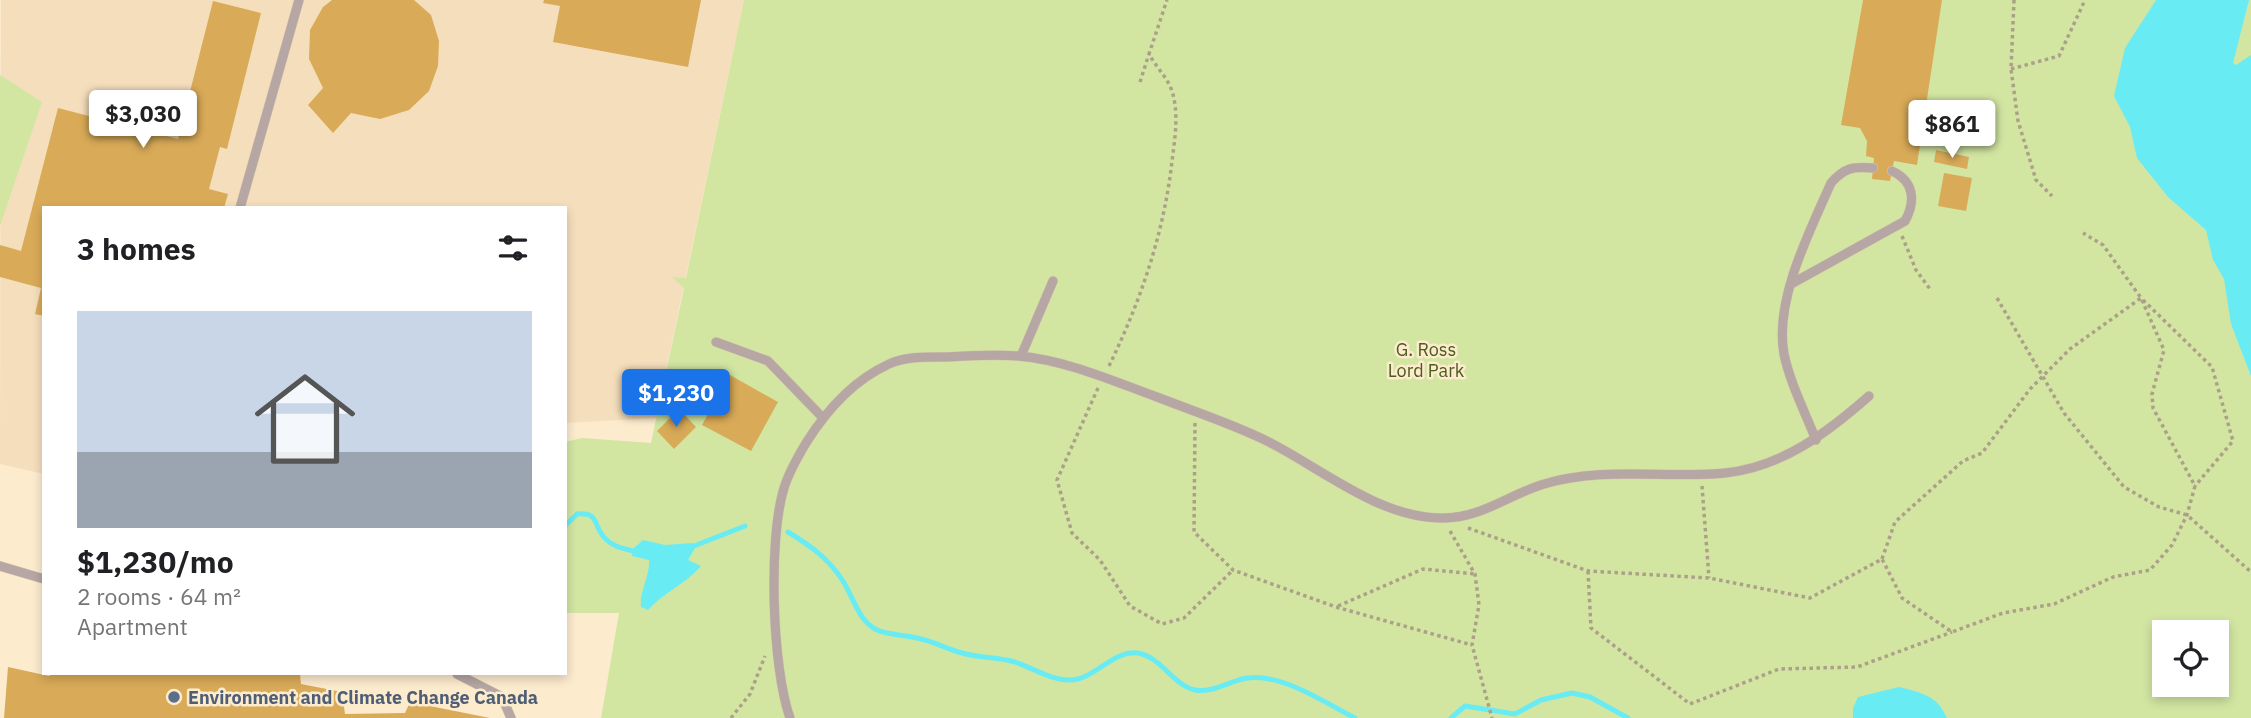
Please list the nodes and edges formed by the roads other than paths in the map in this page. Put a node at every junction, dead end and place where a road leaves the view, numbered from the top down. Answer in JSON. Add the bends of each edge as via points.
{"nodes":[{"id":1,"x":299,"y":0,"type":"edge"},
{"id":2,"x":1873,"y":168,"type":"dead end"},
{"id":3,"x":1892,"y":171,"type":"dead end"},
{"id":4,"x":241,"y":206,"type":"edge"},
{"id":5,"x":1053,"y":281,"type":"dead end"},
{"id":6,"x":1791,"y":284,"type":"junction"},
{"id":7,"x":716,"y":342,"type":"dead end"},
{"id":8,"x":1021,"y":356,"type":"junction"},
{"id":9,"x":1869,"y":396,"type":"dead end"},
{"id":10,"x":822,"y":417,"type":"junction"},
{"id":11,"x":1816,"y":440,"type":"junction"},
{"id":12,"x":0,"y":566,"type":"edge"},
{"id":13,"x":42,"y":578,"type":"edge"},
{"id":14,"x":459,"y":675,"type":"edge"},
{"id":15,"x":511,"y":718,"type":"edge"},
{"id":16,"x":790,"y":718,"type":"edge"}],
"edges":[{"from":1,"to":4,"type":"lane"},
{"from":2,"to":6,"type":"lane","via":[[1842,170],[1831,183]]},
{"from":3,"to":6,"type":"lane","via":[[1908,183],[1913,195],[1905,221]]},
{"from":5,"to":8,"type":"lane"},
{"from":6,"to":11,"type":"lane","via":[[1782,328],[1784,353]]},
{"from":7,"to":10,"type":"lane","via":[[768,361]]},
{"from":8,"to":10,"type":"lane","via":[[905,359],[861,382]]},
{"from":8,"to":11,"type":"lane","via":[[1103,377],[1195,412],[1264,440],[1382,504],[1443,519],[1489,509],[1543,484],[1597,474],[1729,473],[1788,456]]},
{"from":9,"to":11,"type":"lane"},
{"from":10,"to":16,"type":"lane","via":[[793,464],[778,516],[777,631]]},
{"from":12,"to":13,"type":"lane"},
{"from":14,"to":15,"type":"lane","via":[[502,697]]}]}
